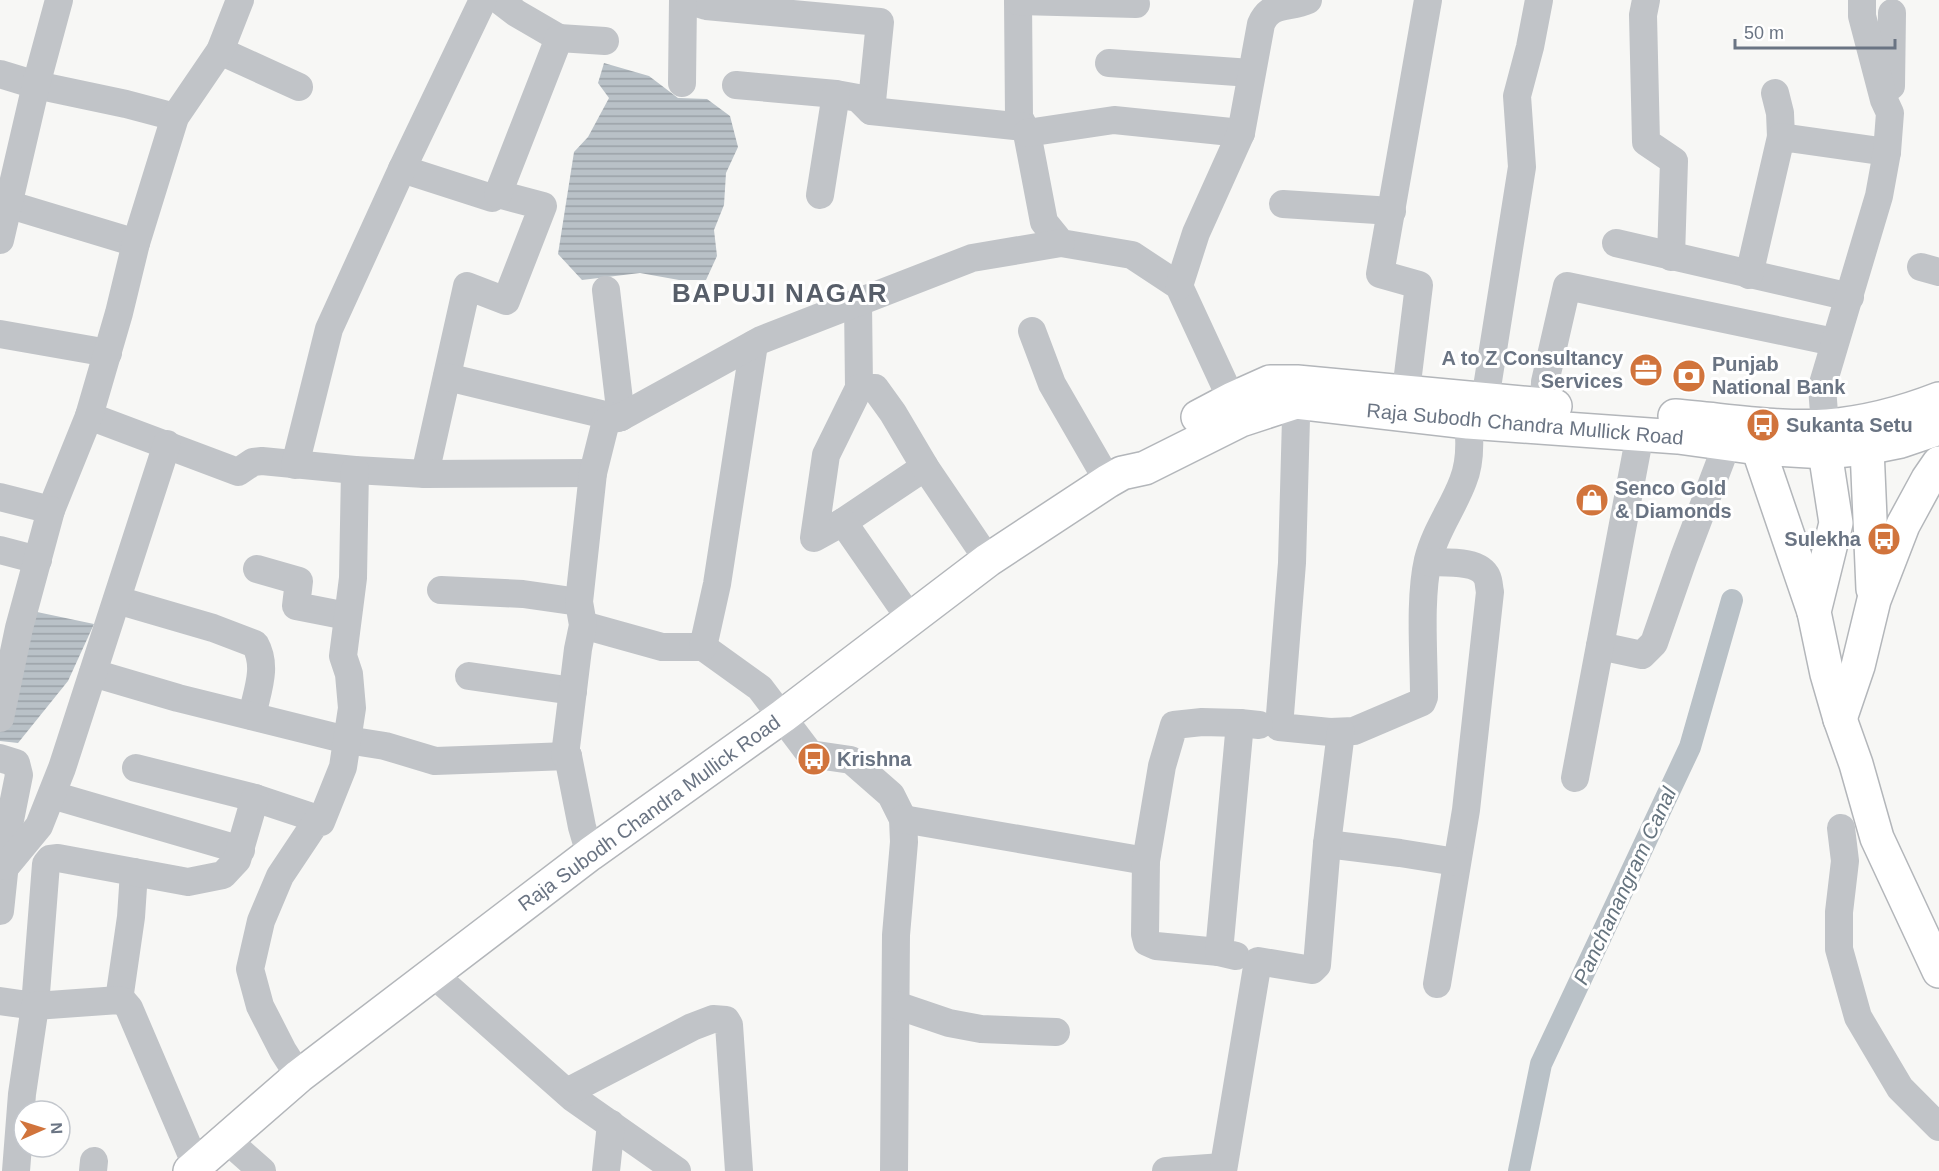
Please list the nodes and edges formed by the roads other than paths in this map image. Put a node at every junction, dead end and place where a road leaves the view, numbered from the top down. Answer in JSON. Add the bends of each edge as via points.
{"nodes":[{"id":1,"x":240,"y":0,"type":"edge"},
{"id":2,"x":483,"y":0,"type":"edge"},
{"id":3,"x":499,"y":0,"type":"edge"},
{"id":4,"x":1018,"y":0,"type":"edge"},
{"id":5,"x":1308,"y":0,"type":"edge"},
{"id":6,"x":1428,"y":0,"type":"edge"},
{"id":7,"x":1539,"y":0,"type":"edge"},
{"id":8,"x":1646,"y":0,"type":"edge"},
{"id":9,"x":1862,"y":0,"type":"edge"},
{"id":10,"x":55,"y":1,"type":"edge"},
{"id":11,"x":696,"y":1,"type":"edge"},
{"id":12,"x":1136,"y":4,"type":"dead end"},
{"id":13,"x":1892,"y":13,"type":"dead end"},
{"id":14,"x":559,"y":38,"type":"junction"},
{"id":15,"x":605,"y":41,"type":"dead end"},
{"id":16,"x":220,"y":51,"type":"junction"},
{"id":17,"x":1109,"y":63,"type":"dead end"},
{"id":18,"x":1251,"y":73,"type":"junction"},
{"id":19,"x":0,"y":74,"type":"edge"},
{"id":20,"x":682,"y":83,"type":"dead end"},
{"id":21,"x":36,"y":85,"type":"junction"},
{"id":22,"x":736,"y":85,"type":"dead end"},
{"id":23,"x":299,"y":87,"type":"dead end"},
{"id":24,"x":1775,"y":93,"type":"dead end"},
{"id":25,"x":836,"y":94,"type":"junction"},
{"id":26,"x":871,"y":111,"type":"junction"},
{"id":27,"x":1890,"y":112,"type":"junction"},
{"id":28,"x":175,"y":117,"type":"junction"},
{"id":29,"x":1025,"y":130,"type":"junction"},
{"id":30,"x":1241,"y":133,"type":"junction"},
{"id":31,"x":1781,"y":137,"type":"junction"},
{"id":32,"x":1887,"y":152,"type":"junction"},
{"id":33,"x":402,"y":169,"type":"junction"},
{"id":34,"x":498,"y":194,"type":"junction"},
{"id":35,"x":820,"y":195,"type":"dead end"},
{"id":36,"x":4,"y":204,"type":"edge"},
{"id":37,"x":1283,"y":204,"type":"dead end"},
{"id":38,"x":1392,"y":211,"type":"junction"},
{"id":39,"x":0,"y":240,"type":"edge"},
{"id":40,"x":136,"y":243,"type":"junction"},
{"id":41,"x":1061,"y":243,"type":"junction"},
{"id":42,"x":1617,"y":243,"type":"dead end"},
{"id":43,"x":1671,"y":256,"type":"junction"},
{"id":44,"x":1749,"y":275,"type":"junction"},
{"id":45,"x":1179,"y":286,"type":"junction"},
{"id":46,"x":606,"y":290,"type":"dead end"},
{"id":47,"x":1850,"y":297,"type":"junction"},
{"id":48,"x":858,"y":302,"type":"junction"},
{"id":49,"x":1032,"y":331,"type":"dead end"},
{"id":50,"x":1,"y":342,"type":"edge"},
{"id":51,"x":1834,"y":342,"type":"junction"},
{"id":52,"x":754,"y":344,"type":"junction"},
{"id":53,"x":108,"y":353,"type":"junction"},
{"id":54,"x":447,"y":377,"type":"junction"},
{"id":55,"x":859,"y":388,"type":"junction"},
{"id":56,"x":1296,"y":392,"type":"junction"},
{"id":57,"x":1406,"y":392,"type":"junction"},
{"id":58,"x":1939,"y":399,"type":"edge"},
{"id":59,"x":1544,"y":405,"type":"junction"},
{"id":60,"x":1236,"y":410,"type":"junction"},
{"id":61,"x":1476,"y":411,"type":"junction"},
{"id":62,"x":89,"y":416,"type":"junction"},
{"id":63,"x":619,"y":417,"type":"junction"},
{"id":64,"x":1939,"y":428,"type":"edge"},
{"id":65,"x":1640,"y":434,"type":"junction"},
{"id":66,"x":1866,"y":434,"type":"junction"},
{"id":67,"x":1825,"y":439,"type":"junction"},
{"id":68,"x":167,"y":444,"type":"junction"},
{"id":69,"x":1743,"y":446,"type":"junction"},
{"id":70,"x":1939,"y":463,"type":"edge"},
{"id":71,"x":295,"y":465,"type":"junction"},
{"id":72,"x":925,"y":467,"type":"junction"},
{"id":73,"x":355,"y":470,"type":"junction"},
{"id":74,"x":593,"y":473,"type":"junction"},
{"id":75,"x":425,"y":474,"type":"junction"},
{"id":76,"x":1115,"y":477,"type":"junction"},
{"id":77,"x":0,"y":497,"type":"edge"},
{"id":78,"x":51,"y":510,"type":"junction"},
{"id":79,"x":843,"y":522,"type":"junction"},
{"id":80,"x":0,"y":550,"type":"edge"},
{"id":81,"x":38,"y":560,"type":"junction"},
{"id":82,"x":988,"y":561,"type":"junction"},
{"id":83,"x":1428,"y":562,"type":"junction"},
{"id":84,"x":258,"y":569,"type":"dead end"},
{"id":85,"x":441,"y":590,"type":"dead end"},
{"id":86,"x":117,"y":600,"type":"junction"},
{"id":87,"x":1874,"y":600,"type":"junction"},
{"id":88,"x":1814,"y":612,"type":"junction"},
{"id":89,"x":581,"y":613,"type":"junction"},
{"id":90,"x":347,"y":616,"type":"junction"},
{"id":91,"x":910,"y":620,"type":"junction"},
{"id":92,"x":1600,"y":646,"type":"junction"},
{"id":93,"x":703,"y":647,"type":"junction"},
{"id":94,"x":93,"y":673,"type":"junction"},
{"id":95,"x":470,"y":676,"type":"dead end"},
{"id":96,"x":573,"y":691,"type":"junction"},
{"id":97,"x":252,"y":716,"type":"junction"},
{"id":98,"x":783,"y":716,"type":"junction"},
{"id":99,"x":0,"y":718,"type":"edge"},
{"id":100,"x":1840,"y":719,"type":"junction"},
{"id":101,"x":1240,"y":723,"type":"junction"},
{"id":102,"x":1279,"y":727,"type":"junction"},
{"id":103,"x":1341,"y":732,"type":"junction"},
{"id":104,"x":347,"y":740,"type":"junction"},
{"id":105,"x":568,"y":756,"type":"junction"},
{"id":106,"x":0,"y":758,"type":"edge"},
{"id":107,"x":136,"y":768,"type":"dead end"},
{"id":108,"x":1575,"y":778,"type":"dead end"},
{"id":109,"x":52,"y":795,"type":"junction"},
{"id":110,"x":255,"y":798,"type":"junction"},
{"id":111,"x":318,"y":819,"type":"junction"},
{"id":112,"x":903,"y":819,"type":"junction"},
{"id":113,"x":1841,"y":828,"type":"dead end"},
{"id":114,"x":1327,"y":844,"type":"junction"},
{"id":115,"x":240,"y":850,"type":"junction"},
{"id":116,"x":590,"y":854,"type":"junction"},
{"id":117,"x":1146,"y":861,"type":"junction"},
{"id":118,"x":1456,"y":862,"type":"junction"},
{"id":119,"x":6,"y":866,"type":"junction"},
{"id":120,"x":134,"y":872,"type":"junction"},
{"id":121,"x":0,"y":911,"type":"edge"},
{"id":122,"x":1219,"y":952,"type":"junction"},
{"id":123,"x":1933,"y":958,"type":"edge"},
{"id":124,"x":1258,"y":961,"type":"junction"},
{"id":125,"x":433,"y":974,"type":"junction"},
{"id":126,"x":1437,"y":984,"type":"dead end"},
{"id":127,"x":119,"y":1000,"type":"junction"},
{"id":128,"x":0,"y":1001,"type":"edge"},
{"id":129,"x":896,"y":1005,"type":"junction"},
{"id":130,"x":34,"y":1006,"type":"junction"},
{"id":131,"x":1056,"y":1032,"type":"dead end"},
{"id":132,"x":299,"y":1076,"type":"junction"},
{"id":133,"x":567,"y":1092,"type":"junction"},
{"id":134,"x":611,"y":1124,"type":"junction"},
{"id":135,"x":1939,"y":1127,"type":"edge"},
{"id":136,"x":226,"y":1139,"type":"junction"},
{"id":137,"x":193,"y":1168,"type":"edge"},
{"id":138,"x":1223,"y":1169,"type":"edge"},
{"id":139,"x":16,"y":1171,"type":"edge"},
{"id":140,"x":262,"y":1171,"type":"edge"},
{"id":141,"x":606,"y":1171,"type":"edge"},
{"id":142,"x":677,"y":1171,"type":"edge"},
{"id":143,"x":739,"y":1171,"type":"edge"},
{"id":144,"x":894,"y":1171,"type":"edge"},
{"id":145,"x":1166,"y":1171,"type":"edge"}],
"edges":[{"from":1,"to":16,"type":"street"},
{"from":2,"to":33,"type":"street"},
{"from":3,"to":14,"type":"street"},
{"from":4,"to":12,"type":"street"},
{"from":4,"to":29,"type":"street","via":[[1019,117]]},
{"from":5,"to":18,"type":"street","via":[[1265,14]]},
{"from":6,"to":38,"type":"street"},
{"from":7,"to":61,"type":"street","via":[[1517,96],[1522,166]]},
{"from":8,"to":43,"type":"street","via":[[1646,142],[1674,161]]},
{"from":9,"to":27,"type":"street","via":[[1862,16]]},
{"from":10,"to":21,"type":"street"},
{"from":11,"to":20,"type":"street"},
{"from":11,"to":26,"type":"street","via":[[880,22]]},
{"from":13,"to":27,"type":"street"},
{"from":14,"to":15,"type":"street"},
{"from":14,"to":34,"type":"street"},
{"from":16,"to":23,"type":"street"},
{"from":16,"to":28,"type":"street"},
{"from":17,"to":18,"type":"street"},
{"from":18,"to":30,"type":"street"},
{"from":19,"to":21,"type":"street"},
{"from":21,"to":28,"type":"street"},
{"from":21,"to":36,"type":"street"},
{"from":22,"to":25,"type":"street"},
{"from":24,"to":31,"type":"street"},
{"from":25,"to":26,"type":"street","via":[[858,98]]},
{"from":25,"to":35,"type":"street"},
{"from":26,"to":29,"type":"street"},
{"from":27,"to":32,"type":"street"},
{"from":28,"to":40,"type":"street"},
{"from":29,"to":30,"type":"street","via":[[1114,120]]},
{"from":29,"to":41,"type":"street","via":[[1044,222]]},
{"from":30,"to":45,"type":"street","via":[[1196,233]]},
{"from":31,"to":32,"type":"street"},
{"from":31,"to":44,"type":"street"},
{"from":32,"to":47,"type":"street","via":[[1879,196]]},
{"from":33,"to":34,"type":"street","via":[[492,198]]},
{"from":33,"to":71,"type":"street","via":[[329,329]]},
{"from":34,"to":54,"type":"street","via":[[543,206],[506,301],[467,286]]},
{"from":36,"to":39,"type":"street"},
{"from":36,"to":40,"type":"street"},
{"from":37,"to":38,"type":"street"},
{"from":38,"to":57,"type":"street","via":[[1380,274],[1419,285]]},
{"from":40,"to":53,"type":"street"},
{"from":41,"to":45,"type":"street","via":[[1131,255]]},
{"from":41,"to":48,"type":"street","via":[[972,258]]},
{"from":42,"to":43,"type":"street"},
{"from":43,"to":44,"type":"street"},
{"from":44,"to":47,"type":"street"},
{"from":45,"to":60,"type":"street"},
{"from":46,"to":63,"type":"street"},
{"from":47,"to":51,"type":"street"},
{"from":48,"to":52,"type":"street"},
{"from":48,"to":55,"type":"street"},
{"from":49,"to":76,"type":"street","via":[[1052,384]]},
{"from":50,"to":53,"type":"street"},
{"from":51,"to":59,"type":"street","via":[[1567,286],[1545,382]]},
{"from":51,"to":67,"type":"street","via":[[1822,387]]},
{"from":52,"to":63,"type":"street"},
{"from":52,"to":93,"type":"street","via":[[717,584]]},
{"from":53,"to":62,"type":"street"},
{"from":54,"to":63,"type":"street"},
{"from":54,"to":75,"type":"street"},
{"from":55,"to":72,"type":"street","via":[[875,388]]},
{"from":55,"to":79,"type":"street","via":[[826,455],[814,538]]},
{"from":56,"to":57,"type":"main road","name":"Raja Subodh Chandra Mullick Road"},
{"from":56,"to":60,"type":"main road","name":"Raja Subodh Chandra Mullick Road","via":[[1270,382]]},
{"from":56,"to":61,"type":"main road","name":"Raja Subodh Chandra Mullick Road"},
{"from":56,"to":102,"type":"street","via":[[1292,563]]},
{"from":57,"to":61,"type":"main road","name":"Raja Subodh Chandra Mullick Road"},
{"from":58,"to":66,"type":"main road","name":"Raja Subodh Chandra Mullick Road"},
{"from":59,"to":61,"type":"main road","name":"Raja Subodh Chandra Mullick Road"},
{"from":59,"to":67,"type":"main road","name":"Raja Subodh Chandra Mullick Road","via":[[1786,425]]},
{"from":60,"to":76,"type":"main road","name":"Raja Subodh Chandra Mullick Road","via":[[1210,410],[1143,452]]},
{"from":61,"to":65,"type":"main road","name":"Raja Subodh Chandra Mullick Road"},
{"from":61,"to":83,"type":"street","via":[[1464,479],[1437,533]]},
{"from":62,"to":68,"type":"street"},
{"from":62,"to":78,"type":"street"},
{"from":63,"to":74,"type":"street","via":[[606,421]]},
{"from":64,"to":66,"type":"main road","name":"Raja Subodh Chandra Mullick Road","via":[[1901,441]]},
{"from":65,"to":69,"type":"main road","name":"Raja Subodh Chandra Mullick Road"},
{"from":65,"to":92,"type":"street"},
{"from":66,"to":67,"type":"main road","name":"Raja Subodh Chandra Mullick Road"},
{"from":66,"to":87,"type":"main road"},
{"from":67,"to":69,"type":"main road","name":"Raja Subodh Chandra Mullick Road"},
{"from":67,"to":88,"type":"main road","via":[[1836,523]]},
{"from":68,"to":71,"type":"street","via":[[238,472],[253,462]]},
{"from":68,"to":86,"type":"street"},
{"from":69,"to":88,"type":"main road"},
{"from":69,"to":92,"type":"street","via":[[1680,567],[1654,643],[1642,655]]},
{"from":70,"to":87,"type":"main road","via":[[1903,525]]},
{"from":71,"to":73,"type":"street"},
{"from":72,"to":79,"type":"street"},
{"from":72,"to":82,"type":"street"},
{"from":73,"to":75,"type":"street"},
{"from":73,"to":90,"type":"street","via":[[353,578]]},
{"from":74,"to":75,"type":"street"},
{"from":74,"to":89,"type":"street"},
{"from":76,"to":82,"type":"main road","name":"Raja Subodh Chandra Mullick Road"},
{"from":77,"to":78,"type":"street"},
{"from":78,"to":81,"type":"street"},
{"from":79,"to":91,"type":"street"},
{"from":80,"to":81,"type":"street"},
{"from":81,"to":99,"type":"street"},
{"from":82,"to":91,"type":"main road","name":"Raja Subodh Chandra Mullick Road"},
{"from":83,"to":103,"type":"street","via":[[1424,585],[1422,702],[1354,731]]},
{"from":83,"to":118,"type":"street","via":[[1479,568],[1487,577],[1490,592],[1466,810]]},
{"from":84,"to":90,"type":"street","via":[[299,581],[296,606]]},
{"from":85,"to":89,"type":"street","via":[[523,594]]},
{"from":86,"to":94,"type":"street"},
{"from":86,"to":97,"type":"street","via":[[255,644],[262,670]]},
{"from":87,"to":100,"type":"main road"},
{"from":88,"to":100,"type":"main road"},
{"from":89,"to":93,"type":"street","via":[[663,647]]},
{"from":89,"to":96,"type":"street"},
{"from":90,"to":104,"type":"street","via":[[344,656],[352,708]]},
{"from":91,"to":98,"type":"main road","name":"Raja Subodh Chandra Mullick Road"},
{"from":92,"to":108,"type":"street"},
{"from":93,"to":98,"type":"street","via":[[760,688]]},
{"from":94,"to":97,"type":"street"},
{"from":94,"to":109,"type":"street"},
{"from":95,"to":96,"type":"street"},
{"from":96,"to":105,"type":"street","via":[[565,755]]},
{"from":97,"to":104,"type":"street"},
{"from":98,"to":112,"type":"street","via":[[810,754],[851,760],[874,779],[891,795]]},
{"from":98,"to":116,"type":"main road","name":"Raja Subodh Chandra Mullick Road"},
{"from":100,"to":123,"type":"main road","via":[[1877,838]]},
{"from":101,"to":102,"type":"street"},
{"from":101,"to":117,"type":"street","via":[[1174,725],[1162,766]]},
{"from":101,"to":122,"type":"street"},
{"from":102,"to":103,"type":"street"},
{"from":103,"to":114,"type":"street"},
{"from":104,"to":105,"type":"street","via":[[435,761]]},
{"from":104,"to":111,"type":"street","via":[[343,766],[321,822]]},
{"from":105,"to":116,"type":"street"},
{"from":106,"to":119,"type":"street","via":[[16,763],[18,775]]},
{"from":107,"to":110,"type":"street"},
{"from":109,"to":115,"type":"street"},
{"from":109,"to":119,"type":"street","via":[[39,826]]},
{"from":110,"to":111,"type":"street"},
{"from":110,"to":115,"type":"street"},
{"from":111,"to":132,"type":"street","via":[[280,876],[261,921],[250,969],[260,1006]]},
{"from":112,"to":117,"type":"street"},
{"from":112,"to":129,"type":"street"},
{"from":113,"to":135,"type":"street","via":[[1845,861],[1839,949],[1858,1017],[1900,1088]]},
{"from":114,"to":118,"type":"street"},
{"from":114,"to":124,"type":"street","via":[[1317,965],[1312,970],[1296,969]]},
{"from":115,"to":120,"type":"street","via":[[237,860],[223,875],[188,882]]},
{"from":116,"to":125,"type":"main road","name":"Raja Subodh Chandra Mullick Road"},
{"from":117,"to":122,"type":"street","via":[[1147,942]]},
{"from":118,"to":126,"type":"street"},
{"from":119,"to":121,"type":"street"},
{"from":120,"to":127,"type":"street"},
{"from":120,"to":130,"type":"street","via":[[58,858],[46,864]]},
{"from":122,"to":124,"type":"street"},
{"from":124,"to":138,"type":"street"},
{"from":125,"to":132,"type":"main road","name":"Raja Subodh Chandra Mullick Road"},
{"from":125,"to":133,"type":"street"},
{"from":127,"to":130,"type":"street"},
{"from":127,"to":137,"type":"street","via":[[129,1008]]},
{"from":128,"to":130,"type":"street"},
{"from":129,"to":131,"type":"street","via":[[981,1029]]},
{"from":129,"to":144,"type":"street"},
{"from":130,"to":139,"type":"street"},
{"from":132,"to":136,"type":"main road","name":"Raja Subodh Chandra Mullick Road"},
{"from":133,"to":134,"type":"street"},
{"from":133,"to":143,"type":"street","via":[[692,1027],[713,1019],[726,1020]]},
{"from":134,"to":141,"type":"street"},
{"from":134,"to":142,"type":"street"},
{"from":136,"to":137,"type":"main road","name":"Raja Subodh Chandra Mullick Road"},
{"from":136,"to":140,"type":"street"},
{"from":138,"to":145,"type":"street"}]}
